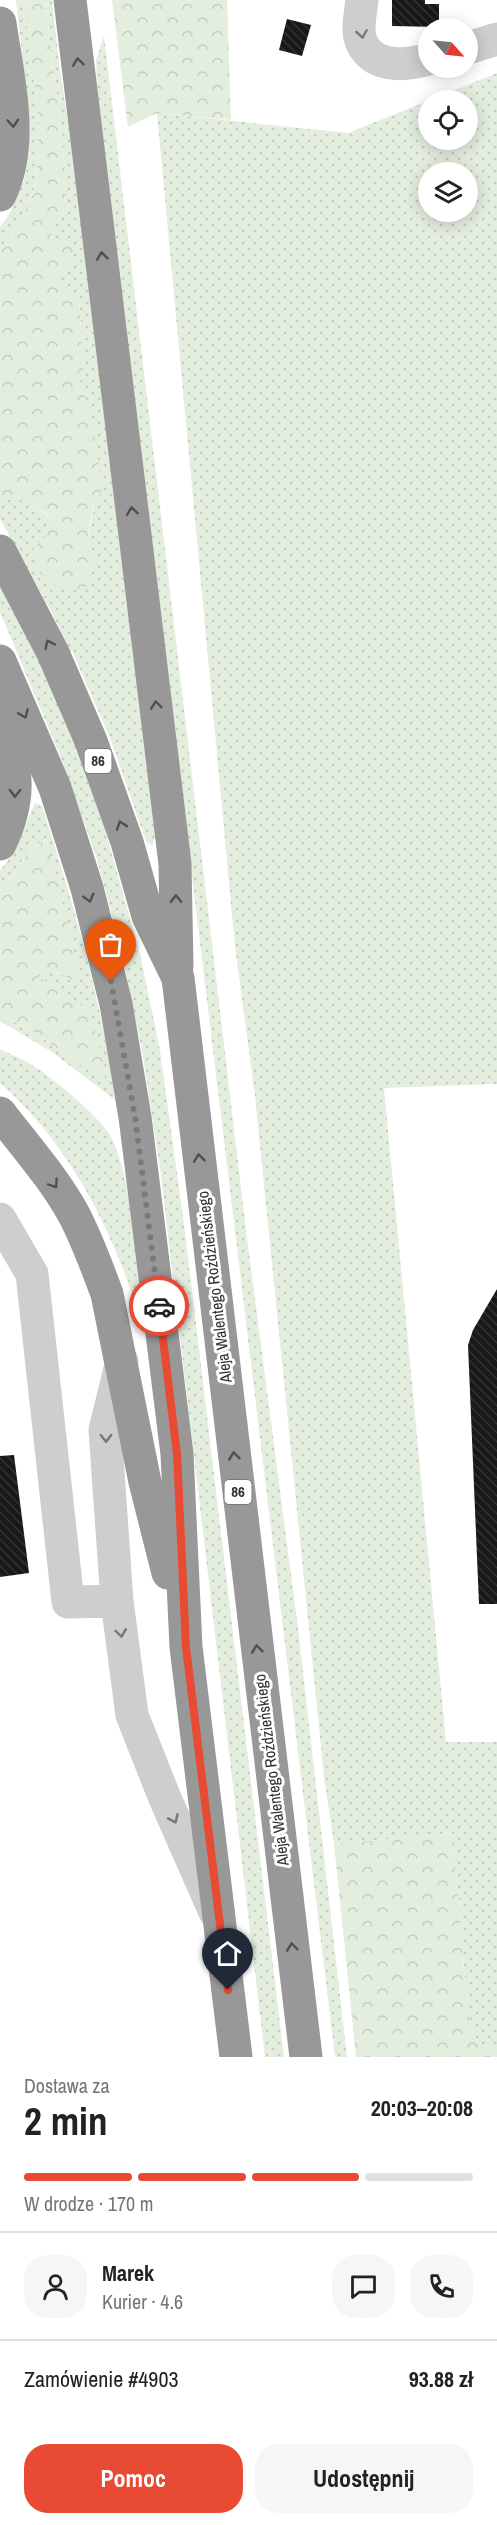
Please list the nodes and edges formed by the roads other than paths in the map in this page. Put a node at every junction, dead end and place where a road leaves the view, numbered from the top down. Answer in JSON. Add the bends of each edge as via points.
{"nodes":[{"id":1,"x":70,"y":0,"type":"edge"},
{"id":2,"x":362,"y":0,"type":"edge"},
{"id":3,"x":0,"y":23,"type":"edge"},
{"id":4,"x":497,"y":39,"type":"edge"},
{"id":5,"x":478,"y":45,"type":"edge"},
{"id":6,"x":418,"y":61,"type":"edge"},
{"id":7,"x":0,"y":195,"type":"edge"},
{"id":8,"x":0,"y":551,"type":"edge"},
{"id":9,"x":0,"y":661,"type":"edge"},
{"id":10,"x":0,"y":716,"type":"edge"},
{"id":11,"x":0,"y":844,"type":"edge"},
{"id":12,"x":178,"y":978,"type":"junction"},
{"id":13,"x":6,"y":1125,"type":"edge"},
{"id":14,"x":0,"y":1219,"type":"edge"},
{"id":15,"x":0,"y":1267,"type":"edge"},
{"id":16,"x":32,"y":1274,"type":"junction"},
{"id":17,"x":122,"y":1361,"type":"junction"},
{"id":18,"x":117,"y":1601,"type":"junction"},
{"id":19,"x":186,"y":1647,"type":"junction"},
{"id":20,"x":220,"y":1924,"type":"junction"},
{"id":21,"x":236,"y":2057,"type":"edge"},
{"id":22,"x":306,"y":2057,"type":"edge"}],
"edges":[{"from":12,"to":1,"type":"highway","one_way":true,"via":[[175,864]]},
{"from":2,"to":6,"type":"street","one_way":true,"via":[[359,37],[368,53],[394,65]]},
{"from":3,"to":7,"type":"highway","one_way":true,"via":[[14,135],[9,174]]},
{"from":4,"to":5,"type":"street"},
{"from":12,"to":8,"type":"highway","name":"Aleja Walentego Roździeńskiego","number":"86","one_way":true,"via":[[148,916],[91,741],[45,635]]},
{"from":9,"to":19,"type":"highway","one_way":true,"via":[[55,788],[87,888],[116,1004],[135,1117],[177,1454]]},
{"from":10,"to":11,"type":"highway","one_way":true,"via":[[16,774],[15,804]]},
{"from":22,"to":12,"type":"highway","name":"Aleja Walentego Roździeńskiego","number":"86","one_way":true},
{"from":13,"to":17,"type":"highway","one_way":true,"via":[[54,1183],[73,1213],[107,1294]]},
{"from":14,"to":16,"type":"street"},
{"from":15,"to":16,"type":"street"},
{"from":16,"to":18,"type":"street","via":[[68,1602]]},
{"from":17,"to":18,"type":"street","one_way":true,"via":[[105,1430]]},
{"from":17,"to":19,"type":"highway","via":[[145,1482]]},
{"from":18,"to":20,"type":"street","one_way":true,"via":[[132,1715]]},
{"from":19,"to":20,"type":"highway"},
{"from":20,"to":21,"type":"highway"}]}
